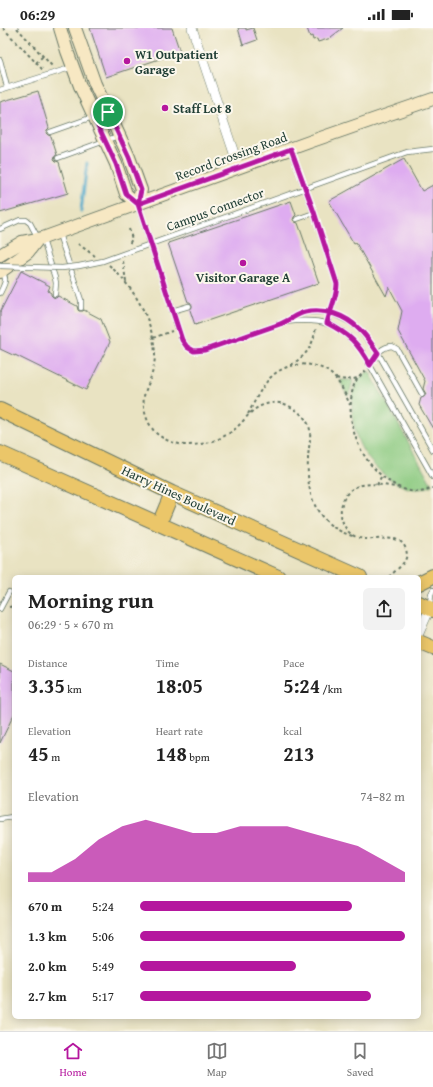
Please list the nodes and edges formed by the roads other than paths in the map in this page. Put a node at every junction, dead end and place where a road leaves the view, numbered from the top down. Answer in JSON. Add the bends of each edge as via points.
{"nodes":[{"id":1,"x":60,"y":28,"type":"edge"},
{"id":2,"x":75,"y":28,"type":"edge"},
{"id":3,"x":192,"y":28,"type":"edge"},
{"id":4,"x":0,"y":60,"type":"edge"},
{"id":5,"x":87,"y":62,"type":"junction"},
{"id":6,"x":73,"y":66,"type":"junction"},
{"id":7,"x":7,"y":87,"type":"junction"},
{"id":8,"x":0,"y":90,"type":"edge"},
{"id":9,"x":433,"y":100,"type":"edge"},
{"id":10,"x":108,"y":112,"type":"junction"},
{"id":11,"x":94,"y":117,"type":"junction"},
{"id":12,"x":50,"y":132,"type":"dead end"},
{"id":13,"x":119,"y":135,"type":"junction"},
{"id":14,"x":105,"y":140,"type":"junction"},
{"id":15,"x":291,"y":149,"type":"junction"},
{"id":16,"x":433,"y":149,"type":"edge"},
{"id":17,"x":58,"y":158,"type":"dead end"},
{"id":18,"x":239,"y":168,"type":"junction"},
{"id":19,"x":138,"y":204,"type":"junction"},
{"id":20,"x":314,"y":212,"type":"junction"},
{"id":21,"x":297,"y":219,"type":"dead end"},
{"id":22,"x":0,"y":229,"type":"edge"},
{"id":23,"x":58,"y":232,"type":"junction"},
{"id":24,"x":40,"y":239,"type":"junction"},
{"id":25,"x":0,"y":255,"type":"edge"},
{"id":26,"x":1,"y":269,"type":"edge"},
{"id":27,"x":0,"y":293,"type":"edge"},
{"id":28,"x":55,"y":294,"type":"dead end"},
{"id":29,"x":189,"y":306,"type":"dead end"},
{"id":30,"x":81,"y":308,"type":"dead end"},
{"id":31,"x":172,"y":311,"type":"junction"},
{"id":32,"x":330,"y":312,"type":"junction"},
{"id":33,"x":285,"y":322,"type":"junction"},
{"id":34,"x":327,"y":323,"type":"junction"},
{"id":35,"x":378,"y":353,"type":"junction"},
{"id":36,"x":369,"y":367,"type":"junction"},
{"id":37,"x":422,"y":394,"type":"dead end"},
{"id":38,"x":0,"y":410,"type":"edge"},
{"id":39,"x":433,"y":450,"type":"edge"},
{"id":40,"x":0,"y":453,"type":"edge"},
{"id":41,"x":433,"y":477,"type":"edge"},
{"id":42,"x":172,"y":493,"type":"junction"},
{"id":43,"x":159,"y":524,"type":"junction"},
{"id":44,"x":274,"y":575,"type":"edge"},
{"id":45,"x":356,"y":575,"type":"edge"},
{"id":46,"x":433,"y":576,"type":"edge"},
{"id":47,"x":421,"y":582,"type":"edge"},
{"id":48,"x":433,"y":590,"type":"edge"},
{"id":49,"x":9,"y":592,"type":"dead end"},
{"id":50,"x":429,"y":607,"type":"edge"},
{"id":51,"x":0,"y":610,"type":"edge"},
{"id":52,"x":421,"y":628,"type":"edge"},
{"id":53,"x":421,"y":643,"type":"edge"},
{"id":54,"x":433,"y":648,"type":"edge"},
{"id":55,"x":12,"y":817,"type":"edge"},
{"id":56,"x":0,"y":819,"type":"edge"}],
"edges":[{"from":1,"to":6,"type":"street"},
{"from":2,"to":5,"type":"street"},
{"from":3,"to":18,"type":"street"},
{"from":4,"to":7,"type":"lane"},
{"from":5,"to":6,"type":"street"},
{"from":5,"to":10,"type":"street"},
{"from":6,"to":7,"type":"lane"},
{"from":6,"to":11,"type":"street"},
{"from":7,"to":8,"type":"lane"},
{"from":9,"to":15,"type":"street","name":"Record Crossing Road"},
{"from":10,"to":11,"type":"lane"},
{"from":10,"to":13,"type":"street"},
{"from":11,"to":12,"type":"lane"},
{"from":11,"to":14,"type":"street"},
{"from":13,"to":14,"type":"lane"},
{"from":13,"to":19,"type":"street","via":[[141,190]]},
{"from":14,"to":17,"type":"lane"},
{"from":14,"to":19,"type":"street","via":[[126,194]]},
{"from":15,"to":18,"type":"street","name":"Record Crossing Road"},
{"from":15,"to":20,"type":"lane"},
{"from":16,"to":26,"type":"lane","name":"Campus Connector","bridge":true,"via":[[407,152],[103,261],[62,268]]},
{"from":18,"to":19,"type":"street","name":"Record Crossing Road"},
{"from":19,"to":23,"type":"street","name":"Record Crossing Road"},
{"from":19,"to":31,"type":"lane"},
{"from":20,"to":21,"type":"lane"},
{"from":20,"to":32,"type":"lane","via":[[337,284]]},
{"from":22,"to":24,"type":"lane","via":[[26,220]]},
{"from":23,"to":24,"type":"street","name":"Record Crossing Road"},
{"from":23,"to":30,"type":"lane","via":[[82,300]]},
{"from":24,"to":25,"type":"street","name":"Record Crossing Road","via":[[22,242]]},
{"from":24,"to":26,"type":"street","name":"Record Crossing Road","via":[[28,252]]},
{"from":24,"to":28,"type":"lane","via":[[55,278]]},
{"from":26,"to":27,"type":"lane","via":[[6,280]]},
{"from":29,"to":31,"type":"lane"},
{"from":31,"to":33,"type":"lane","via":[[182,340],[194,351],[205,350]]},
{"from":32,"to":33,"type":"lane","via":[[307,312]]},
{"from":32,"to":34,"type":"lane"},
{"from":32,"to":35,"type":"lane","via":[[359,329]]},
{"from":33,"to":34,"type":"lane"},
{"from":34,"to":36,"type":"lane","via":[[354,340]]},
{"from":35,"to":36,"type":"lane"},
{"from":35,"to":37,"type":"lane","via":[[389,346],[397,349]]},
{"from":35,"to":39,"type":"lane"},
{"from":36,"to":41,"type":"lane"},
{"from":38,"to":42,"type":"main road","name":"Harry Hines Boulevard"},
{"from":40,"to":43,"type":"main road"},
{"from":42,"to":43,"type":"main road"},
{"from":42,"to":45,"type":"main road","name":"Harry Hines Boulevard"},
{"from":43,"to":44,"type":"main road"},
{"from":46,"to":47,"type":"main road"},
{"from":48,"to":50,"type":"lane"},
{"from":49,"to":51,"type":"lane"},
{"from":50,"to":52,"type":"street"},
{"from":53,"to":54,"type":"main road"},
{"from":55,"to":56,"type":"lane"}]}
